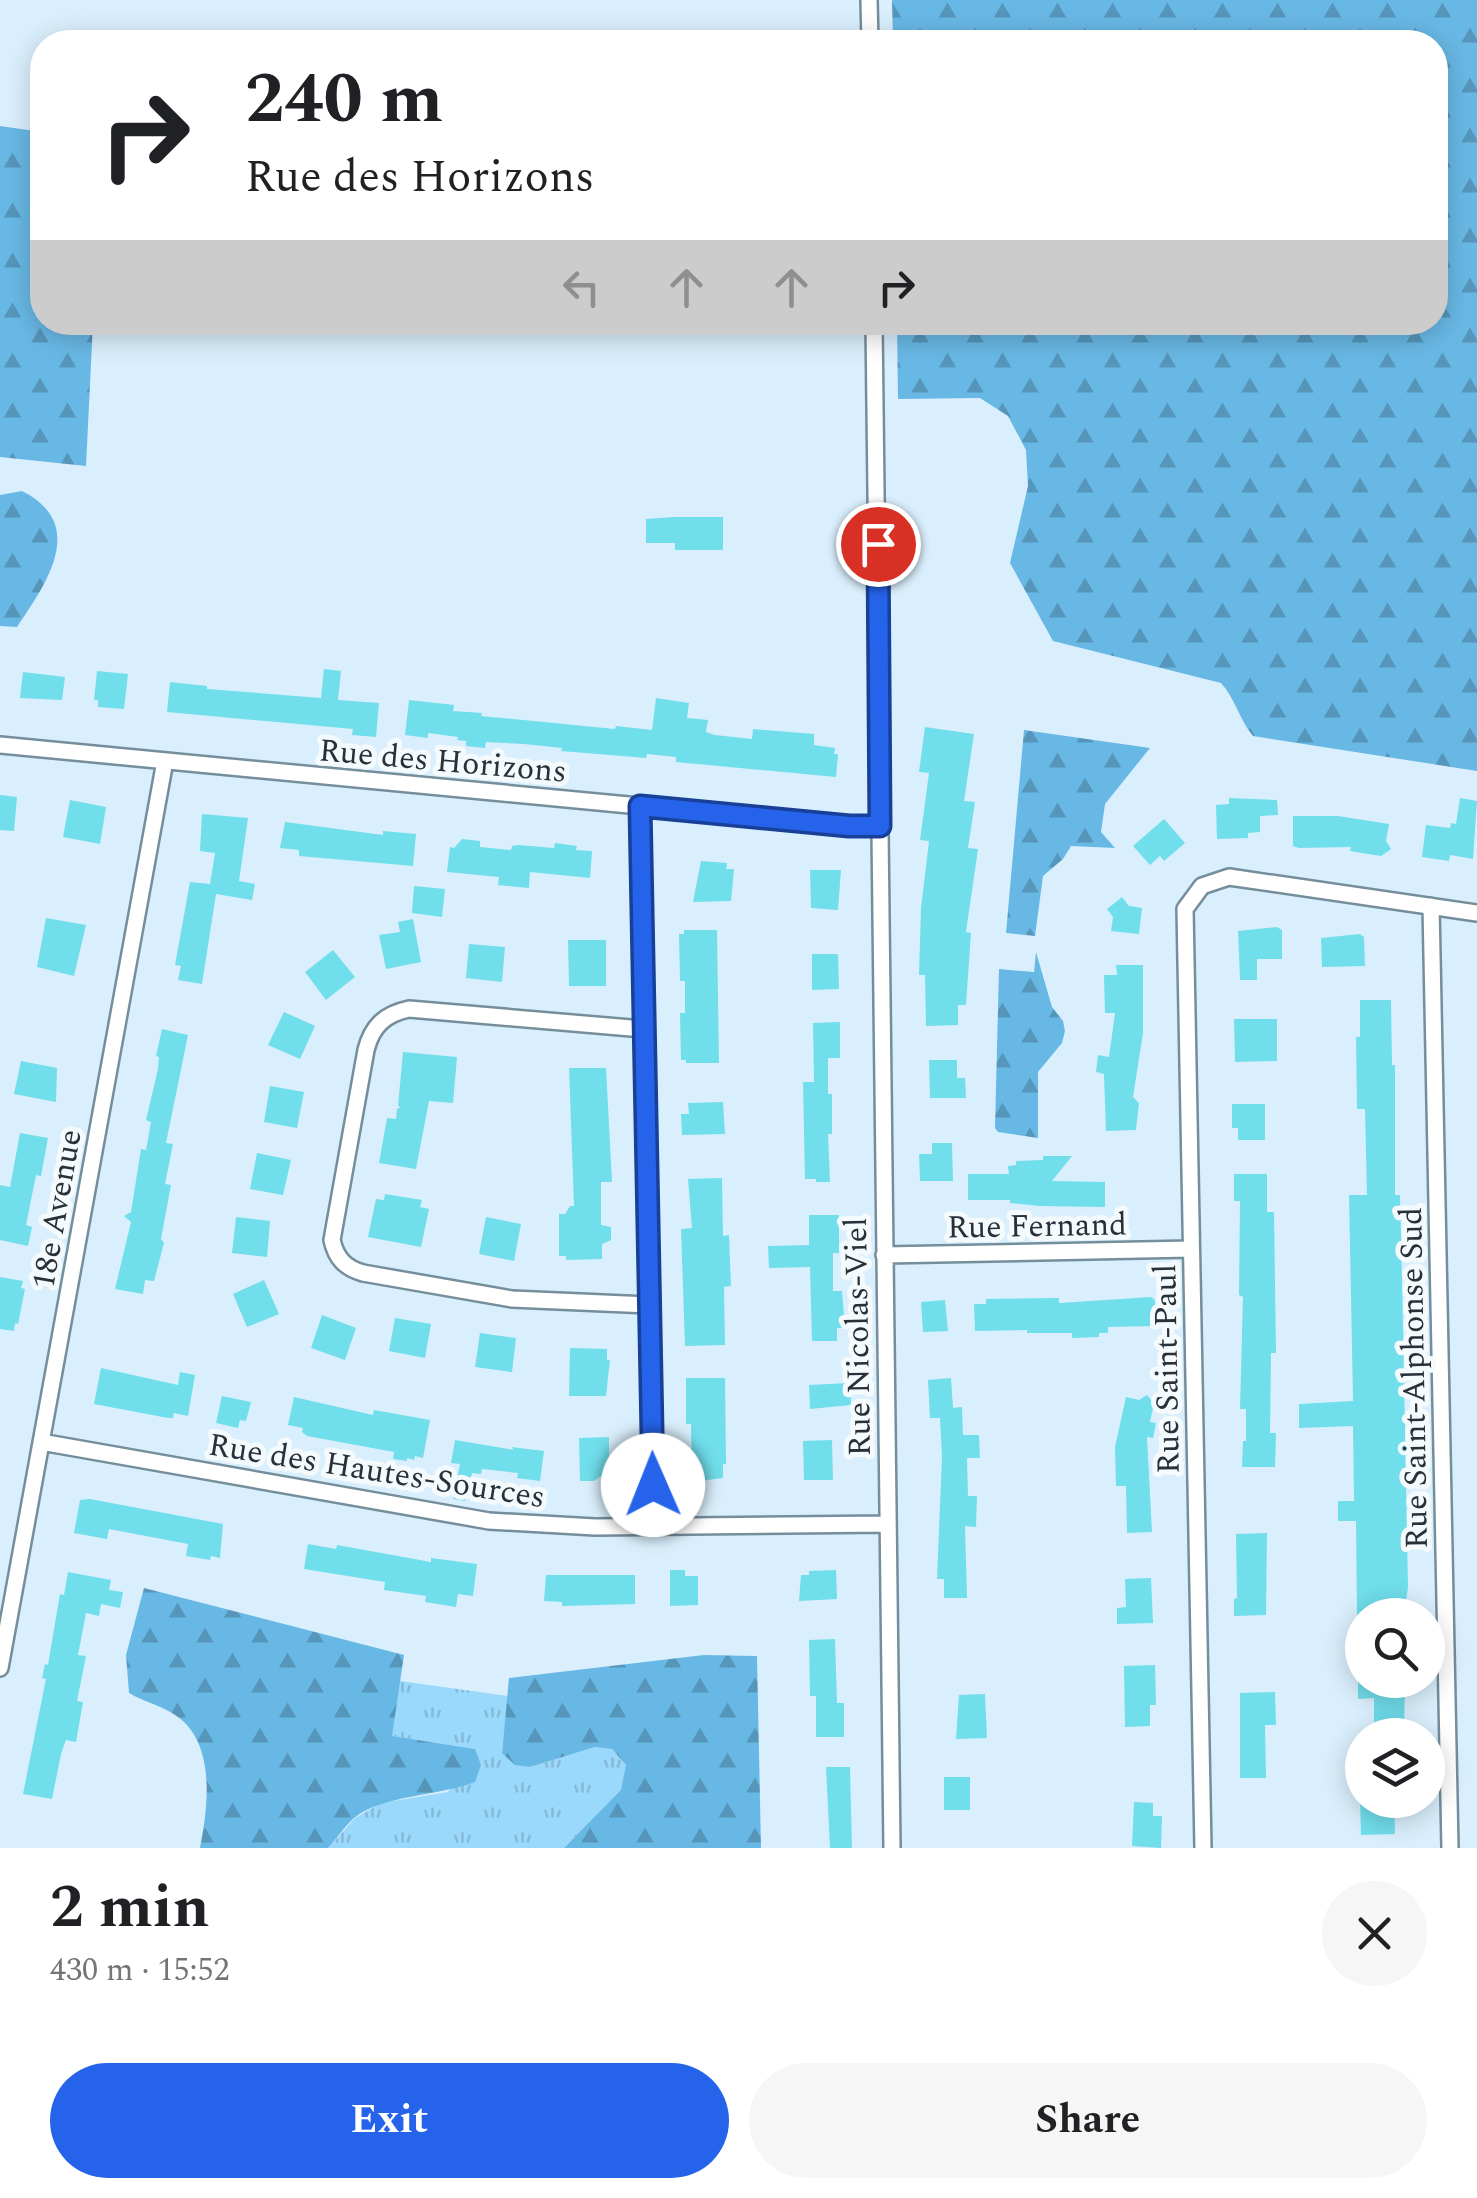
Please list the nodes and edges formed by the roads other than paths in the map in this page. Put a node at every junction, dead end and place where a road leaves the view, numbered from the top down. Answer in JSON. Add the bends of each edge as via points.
{"nodes":[{"id":1,"x":854,"y":0,"type":"edge"},
{"id":2,"x":869,"y":0,"type":"edge"},
{"id":3,"x":870,"y":30,"type":"edge"},
{"id":4,"x":874,"y":335,"type":"edge"},
{"id":5,"x":0,"y":745,"type":"edge"},
{"id":6,"x":165,"y":761,"type":"junction"},
{"id":7,"x":640,"y":806,"type":"junction"},
{"id":8,"x":880,"y":826,"type":"junction"},
{"id":9,"x":1432,"y":906,"type":"junction"},
{"id":10,"x":1477,"y":913,"type":"edge"},
{"id":11,"x":643,"y":1029,"type":"junction"},
{"id":12,"x":1191,"y":1249,"type":"junction"},
{"id":13,"x":884,"y":1255,"type":"junction"},
{"id":14,"x":649,"y":1305,"type":"junction"},
{"id":15,"x":41,"y":1442,"type":"junction"},
{"id":16,"x":886,"y":1524,"type":"junction"},
{"id":17,"x":652,"y":1527,"type":"junction"},
{"id":18,"x":0,"y":1668,"type":"edge"},
{"id":19,"x":892,"y":1848,"type":"edge"},
{"id":20,"x":1203,"y":1848,"type":"edge"},
{"id":21,"x":1450,"y":1848,"type":"edge"}],
"edges":[{"from":1,"to":2,"type":"street"},
{"from":2,"to":3,"type":"street"},
{"from":4,"to":8,"type":"street","name":"Rue Nicolas-Viel"},
{"from":5,"to":6,"type":"street","name":"Rue des Horizons"},
{"from":6,"to":7,"type":"street","name":"Rue des Horizons"},
{"from":6,"to":15,"type":"street","name":"18e Avenue"},
{"from":7,"to":8,"type":"street","name":"Rue des Horizons"},
{"from":7,"to":11,"type":"street"},
{"from":8,"to":13,"type":"street","name":"Rue Nicolas-Viel"},
{"from":9,"to":10,"type":"street"},
{"from":9,"to":12,"type":"street","name":"Rue Saint-Paul","via":[[1238,878],[1211,881],[1195,892],[1184,920]]},
{"from":9,"to":21,"type":"street","name":"Rue Saint-Alphonse Sud"},
{"from":11,"to":14,"type":"street"},
{"from":11,"to":14,"type":"street","via":[[408,1009],[384,1018],[366,1050],[332,1240],[345,1266],[363,1273],[512,1300]]},
{"from":12,"to":13,"type":"street","name":"Rue Fernand"},
{"from":12,"to":20,"type":"street","name":"Rue Saint-Paul"},
{"from":13,"to":16,"type":"street","name":"Rue Nicolas-Viel"},
{"from":14,"to":17,"type":"street"},
{"from":15,"to":17,"type":"street","name":"Rue des Hautes-Sources","via":[[489,1521]]},
{"from":15,"to":18,"type":"street","name":"18e Avenue"},
{"from":16,"to":17,"type":"street","name":"Rue des Hautes-Sources"},
{"from":16,"to":19,"type":"street","name":"Rue Nicolas-Viel"}]}
